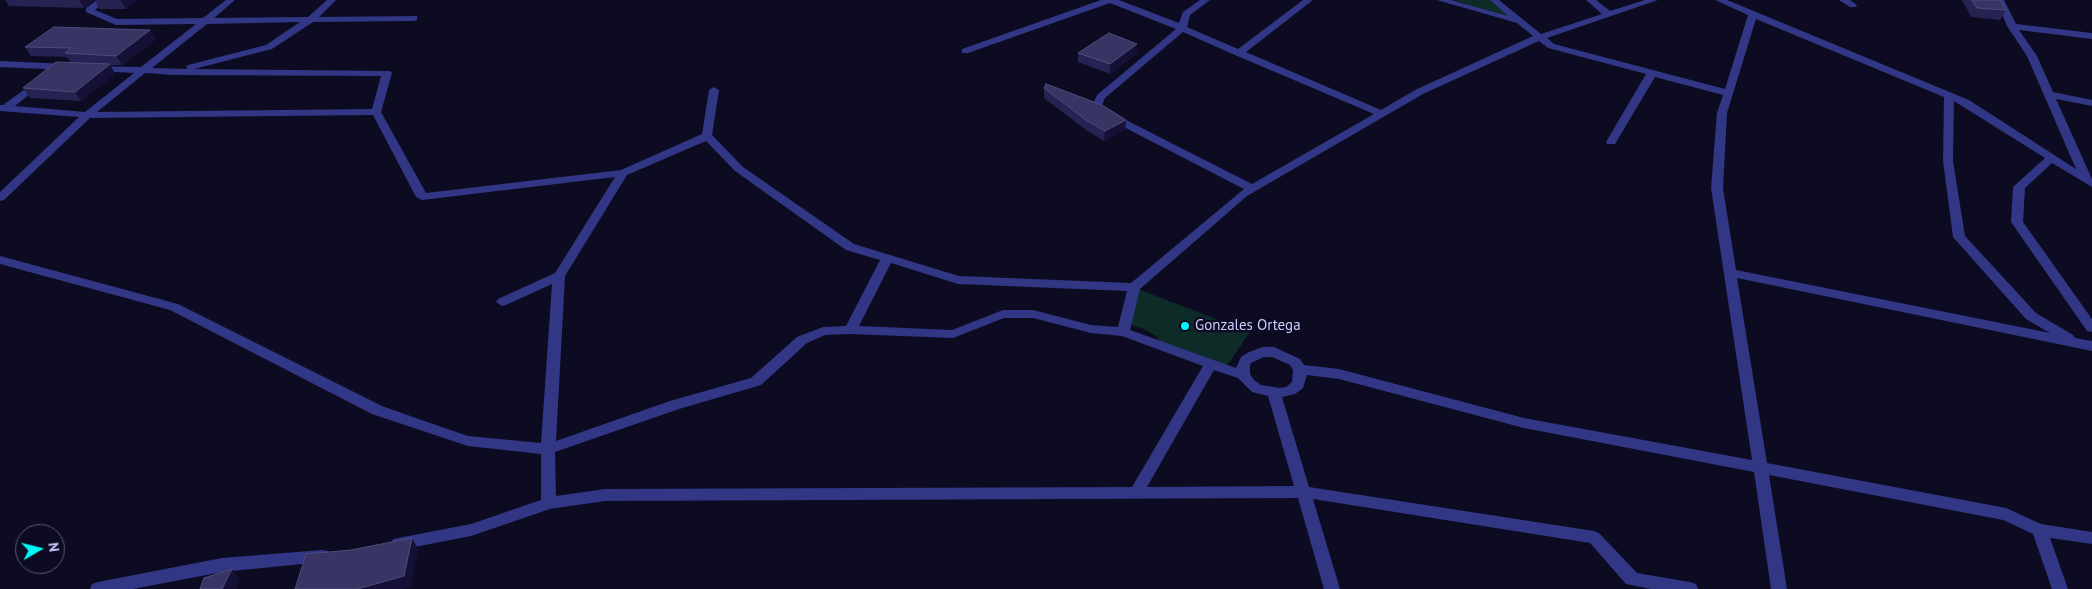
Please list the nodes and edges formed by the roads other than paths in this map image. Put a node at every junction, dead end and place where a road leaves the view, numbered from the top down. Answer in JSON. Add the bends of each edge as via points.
{"nodes":[{"id":1,"x":103,"y":0,"type":"edge"},
{"id":2,"x":231,"y":0,"type":"edge"},
{"id":3,"x":332,"y":0,"type":"edge"},
{"id":4,"x":1110,"y":0,"type":"edge"},
{"id":5,"x":1206,"y":0,"type":"edge"},
{"id":6,"x":1309,"y":0,"type":"edge"},
{"id":7,"x":1442,"y":0,"type":"edge"},
{"id":8,"x":1494,"y":0,"type":"edge"},
{"id":9,"x":1590,"y":0,"type":"edge"},
{"id":10,"x":1654,"y":0,"type":"edge"},
{"id":11,"x":1719,"y":0,"type":"edge"},
{"id":12,"x":1843,"y":0,"type":"edge"},
{"id":13,"x":2000,"y":0,"type":"edge"},
{"id":14,"x":1853,"y":5,"type":"dead end"},
{"id":15,"x":1753,"y":14,"type":"junction"},
{"id":16,"x":1609,"y":15,"type":"junction"},
{"id":17,"x":414,"y":18,"type":"dead end"},
{"id":18,"x":310,"y":20,"type":"junction"},
{"id":19,"x":204,"y":21,"type":"junction"},
{"id":20,"x":1522,"y":23,"type":"junction"},
{"id":21,"x":2012,"y":26,"type":"junction"},
{"id":22,"x":1182,"y":28,"type":"junction"},
{"id":23,"x":2092,"y":36,"type":"edge"},
{"id":24,"x":1540,"y":38,"type":"junction"},
{"id":25,"x":966,"y":51,"type":"dead end"},
{"id":26,"x":1238,"y":52,"type":"junction"},
{"id":27,"x":0,"y":64,"type":"edge"},
{"id":28,"x":58,"y":67,"type":"junction"},
{"id":29,"x":143,"y":70,"type":"junction"},
{"id":30,"x":173,"y":72,"type":"junction"},
{"id":31,"x":1652,"y":73,"type":"junction"},
{"id":32,"x":714,"y":90,"type":"dead end"},
{"id":33,"x":1728,"y":93,"type":"junction"},
{"id":34,"x":2048,"y":94,"type":"junction"},
{"id":35,"x":1949,"y":96,"type":"junction"},
{"id":36,"x":2092,"y":103,"type":"edge"},
{"id":37,"x":3,"y":108,"type":"edge"},
{"id":38,"x":376,"y":112,"type":"junction"},
{"id":39,"x":1382,"y":114,"type":"junction"},
{"id":40,"x":87,"y":115,"type":"junction"},
{"id":41,"x":707,"y":136,"type":"junction"},
{"id":42,"x":1611,"y":142,"type":"dead end"},
{"id":43,"x":2049,"y":156,"type":"junction"},
{"id":44,"x":623,"y":173,"type":"junction"},
{"id":45,"x":2089,"y":182,"type":"edge"},
{"id":46,"x":1253,"y":188,"type":"junction"},
{"id":47,"x":0,"y":198,"type":"edge"},
{"id":48,"x":887,"y":259,"type":"junction"},
{"id":49,"x":0,"y":260,"type":"edge"},
{"id":50,"x":1730,"y":273,"type":"junction"},
{"id":51,"x":559,"y":276,"type":"junction"},
{"id":52,"x":1134,"y":287,"type":"junction"},
{"id":53,"x":502,"y":302,"type":"dead end"},
{"id":54,"x":2092,"y":328,"type":"edge"},
{"id":55,"x":850,"y":330,"type":"junction"},
{"id":56,"x":1124,"y":332,"type":"junction"},
{"id":57,"x":2077,"y":343,"type":"junction"},
{"id":58,"x":2092,"y":346,"type":"edge"},
{"id":59,"x":1211,"y":364,"type":"junction"},
{"id":60,"x":1300,"y":369,"type":"junction"},
{"id":61,"x":1243,"y":375,"type":"junction"},
{"id":62,"x":1274,"y":393,"type":"junction"},
{"id":63,"x":548,"y":449,"type":"junction"},
{"id":64,"x":1760,"y":468,"type":"junction"},
{"id":65,"x":1303,"y":492,"type":"junction"},
{"id":66,"x":1136,"y":493,"type":"junction"},
{"id":67,"x":548,"y":504,"type":"junction"},
{"id":68,"x":2039,"y":530,"type":"junction"},
{"id":69,"x":2092,"y":538,"type":"edge"},
{"id":70,"x":386,"y":547,"type":"edge"},
{"id":71,"x":339,"y":554,"type":"edge"},
{"id":72,"x":98,"y":589,"type":"edge"},
{"id":73,"x":1332,"y":589,"type":"edge"},
{"id":74,"x":1690,"y":589,"type":"edge"},
{"id":75,"x":1779,"y":589,"type":"edge"},
{"id":76,"x":2060,"y":589,"type":"edge"}],
"edges":[{"from":1,"to":19,"type":"street","via":[[89,10],[116,22]]},
{"from":2,"to":19,"type":"street"},
{"from":3,"to":18,"type":"street"},
{"from":4,"to":22,"type":"street"},
{"from":4,"to":25,"type":"street"},
{"from":5,"to":22,"type":"street","via":[[1186,14]]},
{"from":6,"to":26,"type":"street"},
{"from":7,"to":20,"type":"street"},
{"from":8,"to":20,"type":"street"},
{"from":9,"to":16,"type":"street"},
{"from":10,"to":16,"type":"street"},
{"from":11,"to":15,"type":"street"},
{"from":12,"to":14,"type":"street"},
{"from":13,"to":21,"type":"street"},
{"from":15,"to":33,"type":"street"},
{"from":15,"to":35,"type":"street"},
{"from":16,"to":24,"type":"street"},
{"from":17,"to":18,"type":"street"},
{"from":18,"to":19,"type":"street"},
{"from":18,"to":30,"type":"street","via":[[268,48]]},
{"from":19,"to":29,"type":"street"},
{"from":20,"to":24,"type":"street"},
{"from":21,"to":23,"type":"street"},
{"from":21,"to":34,"type":"street","via":[[2032,56]]},
{"from":22,"to":26,"type":"street"},
{"from":22,"to":46,"type":"street","via":[[1101,97],[1097,106],[1120,121]]},
{"from":24,"to":31,"type":"street","via":[[1551,46]]},
{"from":24,"to":39,"type":"street","via":[[1419,92]]},
{"from":26,"to":39,"type":"street"},
{"from":27,"to":28,"type":"street"},
{"from":28,"to":29,"type":"street"},
{"from":28,"to":37,"type":"street"},
{"from":29,"to":30,"type":"street"},
{"from":29,"to":40,"type":"street"},
{"from":30,"to":38,"type":"street","via":[[387,73]]},
{"from":31,"to":33,"type":"street"},
{"from":31,"to":42,"type":"street"},
{"from":32,"to":41,"type":"street"},
{"from":33,"to":50,"type":"street","via":[[1722,113],[1717,188]]},
{"from":34,"to":36,"type":"street"},
{"from":34,"to":45,"type":"street"},
{"from":35,"to":43,"type":"street","via":[[1965,102]]},
{"from":35,"to":57,"type":"street","via":[[1948,161],[1958,237],[2031,316]]},
{"from":37,"to":40,"type":"street"},
{"from":38,"to":40,"type":"street"},
{"from":38,"to":44,"type":"street","via":[[422,198]]},
{"from":39,"to":46,"type":"street"},
{"from":40,"to":47,"type":"street"},
{"from":41,"to":44,"type":"street"},
{"from":41,"to":48,"type":"street","via":[[739,168],[850,247]]},
{"from":43,"to":45,"type":"street"},
{"from":43,"to":54,"type":"street","via":[[2019,187],[2017,222]]},
{"from":44,"to":51,"type":"street"},
{"from":46,"to":52,"type":"street"},
{"from":48,"to":52,"type":"street","via":[[958,280]]},
{"from":48,"to":55,"type":"street"},
{"from":49,"to":63,"type":"street","via":[[174,307],[377,410],[425,427],[468,440]]},
{"from":50,"to":57,"type":"street"},
{"from":50,"to":64,"type":"street"},
{"from":51,"to":53,"type":"street"},
{"from":51,"to":63,"type":"street"},
{"from":52,"to":56,"type":"street"},
{"from":55,"to":56,"type":"street","via":[[952,334],[1003,314],[1033,314],[1091,329]]},
{"from":55,"to":63,"type":"street","via":[[823,331],[802,340],[756,382],[675,404]]},
{"from":56,"to":59,"type":"street"},
{"from":57,"to":58,"type":"street"},
{"from":59,"to":61,"type":"street"},
{"from":59,"to":66,"type":"street"},
{"from":60,"to":61,"type":"street","via":[[1286,356],[1263,352],[1246,360]]},
{"from":60,"to":62,"type":"street","via":[[1298,385]]},
{"from":60,"to":64,"type":"street","via":[[1340,374],[1524,423]]},
{"from":61,"to":62,"type":"street","via":[[1257,389]]},
{"from":62,"to":65,"type":"street"},
{"from":63,"to":67,"type":"street"},
{"from":64,"to":68,"type":"street","via":[[2006,514]]},
{"from":64,"to":75,"type":"street"},
{"from":65,"to":66,"type":"street"},
{"from":65,"to":73,"type":"street"},
{"from":65,"to":74,"type":"street","via":[[1594,537],[1632,579]]},
{"from":66,"to":67,"type":"street","via":[[605,495]]},
{"from":67,"to":70,"type":"street","via":[[471,530]]},
{"from":68,"to":69,"type":"street"},
{"from":68,"to":76,"type":"street"},
{"from":71,"to":72,"type":"street","via":[[222,565]]}]}
